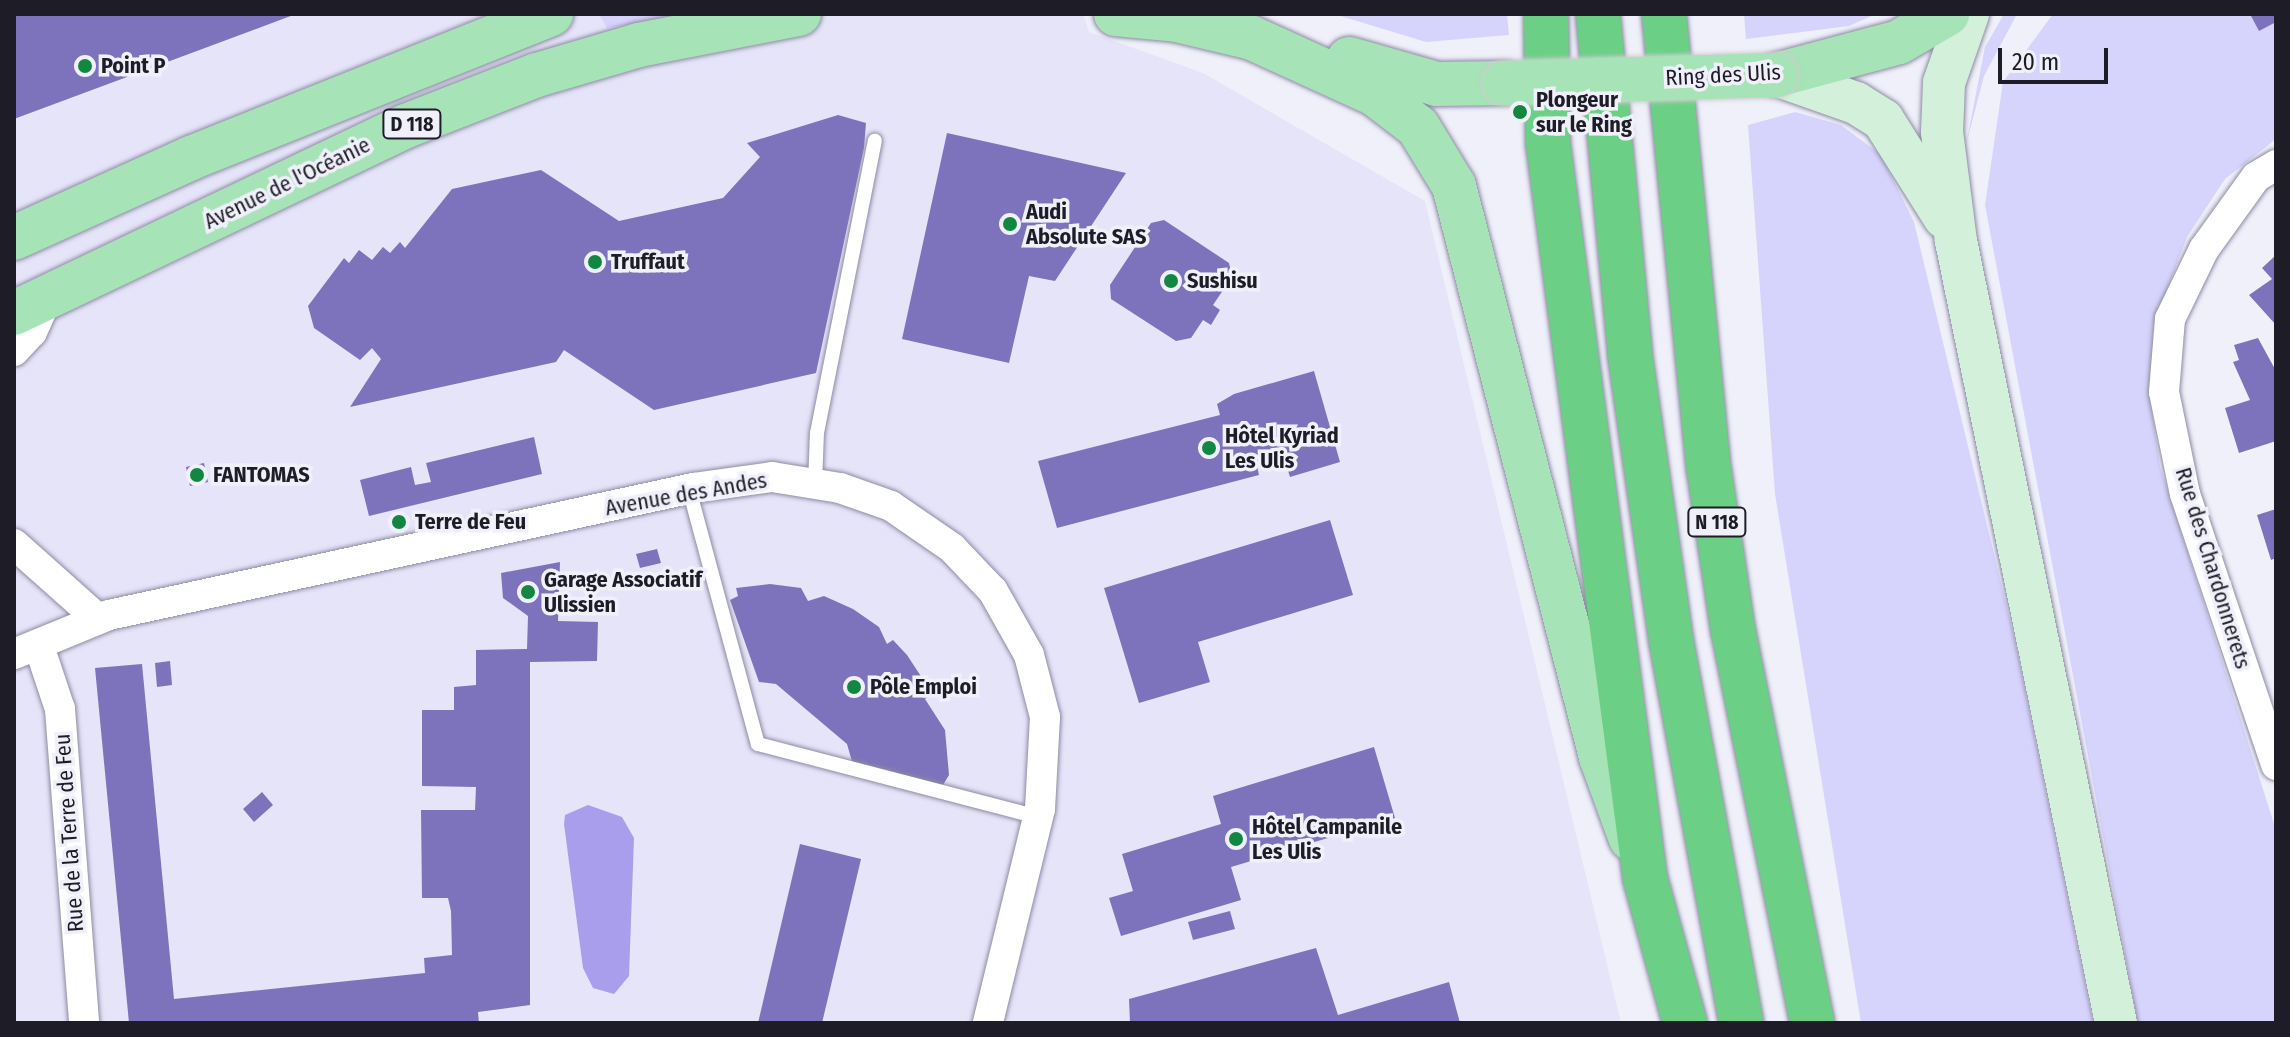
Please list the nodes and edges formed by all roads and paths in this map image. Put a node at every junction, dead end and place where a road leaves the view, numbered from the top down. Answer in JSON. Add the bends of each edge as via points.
{"nodes":[{"id":1,"x":551,"y":14,"type":"edge"},
{"id":2,"x":799,"y":14,"type":"edge"},
{"id":3,"x":1116,"y":14,"type":"edge"},
{"id":4,"x":1546,"y":14,"type":"edge"},
{"id":5,"x":1598,"y":14,"type":"edge"},
{"id":6,"x":1664,"y":14,"type":"edge"},
{"id":7,"x":1947,"y":14,"type":"edge"},
{"id":8,"x":1968,"y":14,"type":"edge"},
{"id":9,"x":1253,"y":16,"type":"edge"},
{"id":10,"x":1776,"y":75,"type":"junction"},
{"id":11,"x":875,"y":141,"type":"dead end"},
{"id":12,"x":2276,"y":165,"type":"edge"},
{"id":13,"x":14,"y":238,"type":"edge"},
{"id":14,"x":1956,"y":241,"type":"junction"},
{"id":15,"x":30,"y":305,"type":"edge"},
{"id":16,"x":14,"y":351,"type":"edge"},
{"id":17,"x":815,"y":484,"type":"junction"},
{"id":18,"x":689,"y":489,"type":"junction"},
{"id":19,"x":14,"y":544,"type":"edge"},
{"id":20,"x":97,"y":618,"type":"junction"},
{"id":21,"x":20,"y":652,"type":"edge"},
{"id":22,"x":2276,"y":765,"type":"edge"},
{"id":23,"x":1038,"y":817,"type":"junction"},
{"id":24,"x":1645,"y":878,"type":"junction"},
{"id":25,"x":84,"y":1023,"type":"edge"},
{"id":26,"x":988,"y":1023,"type":"edge"},
{"id":27,"x":1685,"y":1023,"type":"edge"},
{"id":28,"x":1741,"y":1023,"type":"edge"},
{"id":29,"x":1812,"y":1023,"type":"edge"},
{"id":30,"x":2116,"y":1023,"type":"edge"}],
"edges":[{"from":1,"to":13,"type":"main road","number":"D 118","via":[[191,158]]},
{"from":2,"to":15,"type":"main road","name":"Avenue de l'Océanie","number":"D 118","via":[[639,45],[537,75],[406,126]]},
{"from":3,"to":24,"type":"main road","via":[[1177,20],[1252,38],[1375,94],[1418,127],[1454,186],[1601,757]]},
{"from":4,"to":24,"type":"highway","via":[[1548,143]]},
{"from":5,"to":28,"type":"highway","number":"N 118","via":[[1630,355],[1671,640]]},
{"from":6,"to":29,"type":"highway","number":"N 118","via":[[1714,499],[1733,630]]},
{"from":7,"to":10,"type":"main road","name":"Ring des Ulis","via":[[1899,42]]},
{"from":8,"to":14,"type":"main road","via":[[1944,83],[1942,132]]},
{"from":9,"to":10,"type":"main road","name":"Ring des Ulis","bridge":true,"via":[[1335,55],[1437,84]]},
{"from":10,"to":14,"type":"main road","via":[[1856,103],[1883,120],[1921,173]]},
{"from":11,"to":17,"type":"lane","via":[[817,433]]},
{"from":12,"to":22,"type":"street","name":"Rue des Chardonnerets","via":[[2256,177],[2204,249],[2170,319],[2164,392],[2185,494]]},
{"from":14,"to":30,"type":"main road"},
{"from":15,"to":16,"type":"street","via":[[32,332]]},
{"from":17,"to":18,"type":"street","name":"Avenue des Andes","via":[[772,477]]},
{"from":17,"to":23,"type":"street","name":"Avenue des Andes","via":[[905,514],[952,548],[993,591],[1029,655],[1045,717]]},
{"from":18,"to":20,"type":"street","name":"Avenue des Andes"},
{"from":18,"to":23,"type":"lane","via":[[758,744]]},
{"from":19,"to":20,"type":"street"},
{"from":20,"to":21,"type":"street","name":"Avenue des Andes"},
{"from":21,"to":25,"type":"street","name":"Rue de la Terre de Feu","via":[[60,709]]},
{"from":23,"to":26,"type":"street","name":"Avenue des Andes"},
{"from":24,"to":27,"type":"highway"}]}
